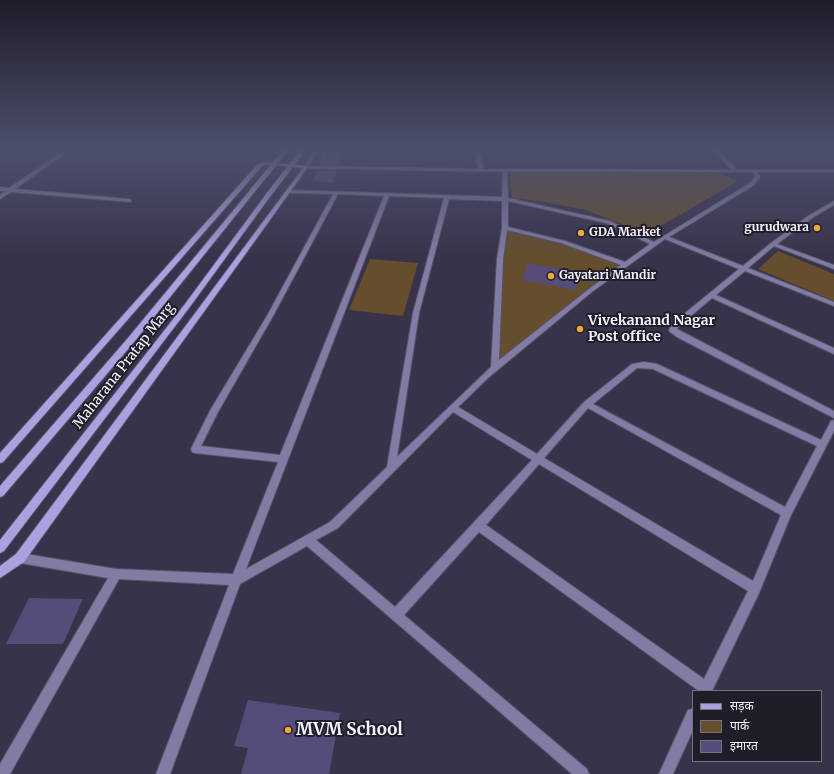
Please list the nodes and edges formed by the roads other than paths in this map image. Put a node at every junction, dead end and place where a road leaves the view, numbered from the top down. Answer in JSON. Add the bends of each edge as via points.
{"nodes":[{"id":1,"x":17,"y":186,"type":"edge"},
{"id":2,"x":241,"y":186,"type":"edge"},
{"id":3,"x":256,"y":186,"type":"edge"},
{"id":4,"x":275,"y":186,"type":"edge"},
{"id":5,"x":292,"y":186,"type":"edge"},
{"id":6,"x":504,"y":186,"type":"edge"},
{"id":7,"x":748,"y":186,"type":"edge"},
{"id":8,"x":0,"y":189,"type":"edge"},
{"id":9,"x":11,"y":190,"type":"junction"},
{"id":10,"x":289,"y":191,"type":"junction"},
{"id":11,"x":336,"y":193,"type":"junction"},
{"id":12,"x":387,"y":195,"type":"junction"},
{"id":13,"x":0,"y":197,"type":"edge"},
{"id":14,"x":447,"y":198,"type":"junction"},
{"id":15,"x":504,"y":199,"type":"junction"},
{"id":16,"x":129,"y":201,"type":"dead end"},
{"id":17,"x":834,"y":203,"type":"edge"},
{"id":18,"x":505,"y":228,"type":"junction"},
{"id":19,"x":664,"y":237,"type":"junction"},
{"id":20,"x":654,"y":244,"type":"junction"},
{"id":21,"x":773,"y":244,"type":"junction"},
{"id":22,"x":627,"y":264,"type":"junction"},
{"id":23,"x":834,"y":267,"type":"edge"},
{"id":24,"x":745,"y":268,"type":"junction"},
{"id":25,"x":712,"y":296,"type":"junction"},
{"id":26,"x":834,"y":304,"type":"edge"},
{"id":27,"x":834,"y":351,"type":"edge"},
{"id":28,"x":495,"y":367,"type":"junction"},
{"id":29,"x":587,"y":404,"type":"junction"},
{"id":30,"x":453,"y":408,"type":"junction"},
{"id":31,"x":834,"y":415,"type":"edge"},
{"id":32,"x":834,"y":423,"type":"edge"},
{"id":33,"x":823,"y":445,"type":"junction"},
{"id":34,"x":539,"y":458,"type":"junction"},
{"id":35,"x":0,"y":459,"type":"edge"},
{"id":36,"x":282,"y":459,"type":"junction"},
{"id":37,"x":392,"y":468,"type":"junction"},
{"id":38,"x":0,"y":494,"type":"edge"},
{"id":39,"x":788,"y":513,"type":"junction"},
{"id":40,"x":479,"y":526,"type":"junction"},
{"id":41,"x":308,"y":540,"type":"junction"},
{"id":42,"x":0,"y":548,"type":"edge"},
{"id":43,"x":20,"y":558,"type":"junction"},
{"id":44,"x":0,"y":573,"type":"edge"},
{"id":45,"x":116,"y":574,"type":"junction"},
{"id":46,"x":236,"y":580,"type":"junction"},
{"id":47,"x":755,"y":589,"type":"junction"},
{"id":48,"x":396,"y":615,"type":"junction"},
{"id":49,"x":706,"y":690,"type":"edge"},
{"id":50,"x":692,"y":717,"type":"edge"},
{"id":51,"x":2,"y":774,"type":"edge"},
{"id":52,"x":163,"y":774,"type":"edge"},
{"id":53,"x":582,"y":774,"type":"edge"},
{"id":54,"x":666,"y":774,"type":"edge"}],
"edges":[{"from":1,"to":9,"type":"street"},
{"from":2,"to":35,"type":"main road"},
{"from":3,"to":38,"type":"main road","name":"Maharana Pratap Marg","bridge":true,"via":[[131,340]]},
{"from":4,"to":42,"type":"main road","name":"Maharana Pratap Marg","bridge":true,"via":[[182,312]]},
{"from":5,"to":10,"type":"main road"},
{"from":6,"to":15,"type":"street"},
{"from":7,"to":19,"type":"street"},
{"from":8,"to":9,"type":"street"},
{"from":9,"to":13,"type":"street"},
{"from":9,"to":16,"type":"street"},
{"from":10,"to":11,"type":"street"},
{"from":10,"to":43,"type":"main road"},
{"from":11,"to":12,"type":"street"},
{"from":11,"to":36,"type":"street","via":[[195,449]]},
{"from":12,"to":14,"type":"street"},
{"from":12,"to":36,"type":"street"},
{"from":14,"to":15,"type":"street"},
{"from":14,"to":37,"type":"street","via":[[416,313]]},
{"from":15,"to":18,"type":"street"},
{"from":15,"to":20,"type":"street","via":[[608,222]]},
{"from":17,"to":21,"type":"street"},
{"from":18,"to":22,"type":"street","via":[[563,242]]},
{"from":18,"to":28,"type":"street","via":[[500,259]]},
{"from":19,"to":20,"type":"street"},
{"from":19,"to":24,"type":"street"},
{"from":20,"to":22,"type":"street"},
{"from":21,"to":23,"type":"street"},
{"from":21,"to":24,"type":"street"},
{"from":22,"to":28,"type":"street"},
{"from":24,"to":25,"type":"street"},
{"from":24,"to":26,"type":"street"},
{"from":25,"to":27,"type":"street"},
{"from":25,"to":31,"type":"street","via":[[673,330]]},
{"from":28,"to":30,"type":"street"},
{"from":29,"to":33,"type":"street","via":[[635,366],[644,364],[654,366]]},
{"from":29,"to":34,"type":"street"},
{"from":29,"to":39,"type":"street"},
{"from":30,"to":34,"type":"street"},
{"from":30,"to":37,"type":"street"},
{"from":32,"to":33,"type":"street"},
{"from":33,"to":39,"type":"street"},
{"from":34,"to":40,"type":"street"},
{"from":34,"to":47,"type":"street"},
{"from":36,"to":46,"type":"street"},
{"from":37,"to":41,"type":"street","via":[[334,525]]},
{"from":39,"to":47,"type":"street"},
{"from":40,"to":48,"type":"street"},
{"from":40,"to":49,"type":"street"},
{"from":41,"to":46,"type":"street"},
{"from":41,"to":48,"type":"street"},
{"from":43,"to":44,"type":"main road"},
{"from":43,"to":45,"type":"street"},
{"from":45,"to":46,"type":"street"},
{"from":45,"to":51,"type":"street"},
{"from":46,"to":52,"type":"street"},
{"from":47,"to":49,"type":"street"},
{"from":48,"to":53,"type":"street"},
{"from":50,"to":54,"type":"street"}]}
